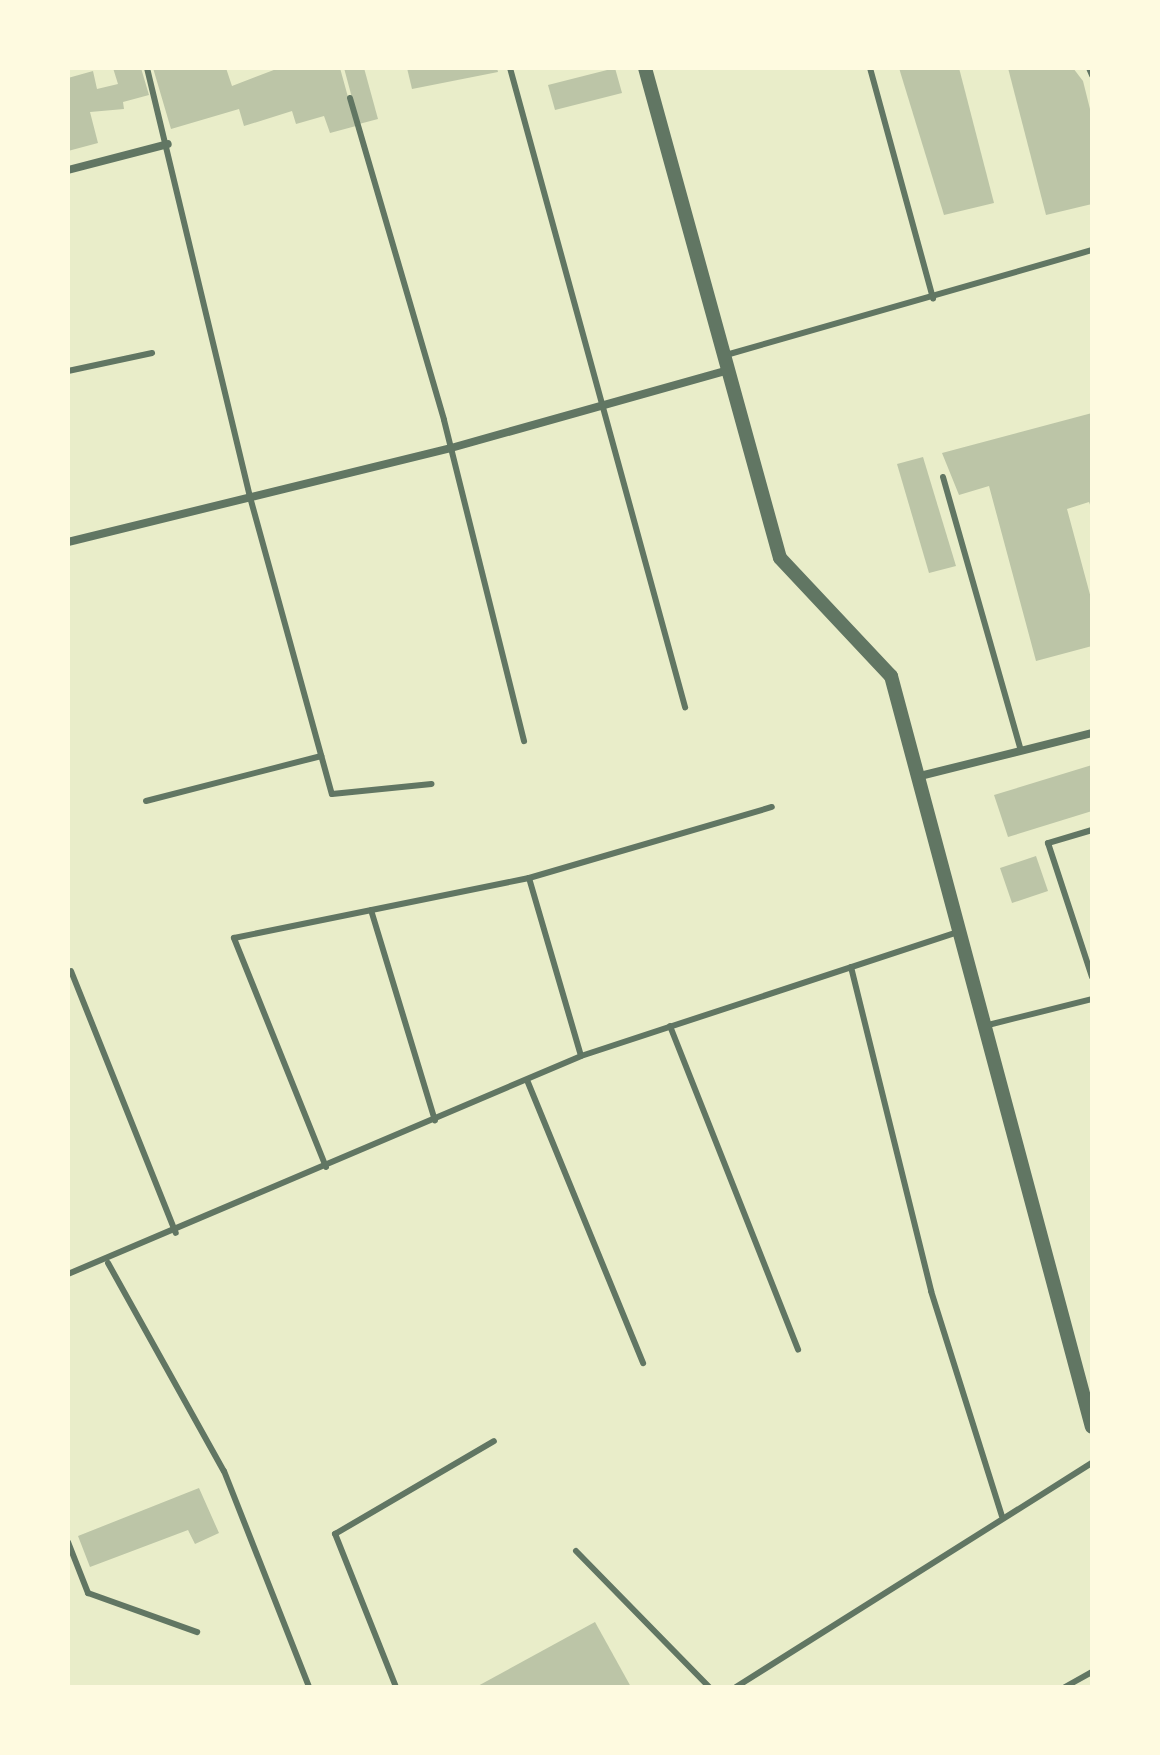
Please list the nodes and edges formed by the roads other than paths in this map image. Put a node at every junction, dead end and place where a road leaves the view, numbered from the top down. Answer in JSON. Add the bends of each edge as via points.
{"nodes":[{"id":1,"x":147,"y":68,"type":"edge"},
{"id":2,"x":510,"y":68,"type":"edge"},
{"id":3,"x":645,"y":68,"type":"edge"},
{"id":4,"x":870,"y":68,"type":"edge"},
{"id":5,"x":1089,"y":68,"type":"edge"},
{"id":6,"x":1092,"y":75,"type":"edge"},
{"id":7,"x":350,"y":98,"type":"dead end"},
{"id":8,"x":168,"y":144,"type":"junction"},
{"id":9,"x":68,"y":170,"type":"edge"},
{"id":10,"x":1092,"y":250,"type":"edge"},
{"id":11,"x":933,"y":299,"type":"junction"},
{"id":12,"x":152,"y":353,"type":"dead end"},
{"id":13,"x":726,"y":363,"type":"junction"},
{"id":14,"x":68,"y":371,"type":"edge"},
{"id":15,"x":603,"y":406,"type":"junction"},
{"id":16,"x":451,"y":448,"type":"junction"},
{"id":17,"x":943,"y":477,"type":"dead end"},
{"id":18,"x":250,"y":497,"type":"junction"},
{"id":19,"x":68,"y":542,"type":"edge"},
{"id":20,"x":685,"y":707,"type":"dead end"},
{"id":21,"x":1092,"y":733,"type":"edge"},
{"id":22,"x":524,"y":741,"type":"dead end"},
{"id":23,"x":1021,"y":750,"type":"junction"},
{"id":24,"x":321,"y":756,"type":"junction"},
{"id":25,"x":916,"y":777,"type":"junction"},
{"id":26,"x":431,"y":784,"type":"dead end"},
{"id":27,"x":146,"y":801,"type":"dead end"},
{"id":28,"x":772,"y":807,"type":"dead end"},
{"id":29,"x":1092,"y":830,"type":"edge"},
{"id":30,"x":529,"y":878,"type":"junction"},
{"id":31,"x":371,"y":910,"type":"junction"},
{"id":32,"x":959,"y":932,"type":"junction"},
{"id":33,"x":851,"y":967,"type":"junction"},
{"id":34,"x":71,"y":971,"type":"dead end"},
{"id":35,"x":1092,"y":977,"type":"edge"},
{"id":36,"x":1092,"y":999,"type":"edge"},
{"id":37,"x":670,"y":1026,"type":"junction"},
{"id":38,"x":984,"y":1026,"type":"junction"},
{"id":39,"x":581,"y":1056,"type":"junction"},
{"id":40,"x":527,"y":1080,"type":"junction"},
{"id":41,"x":435,"y":1120,"type":"junction"},
{"id":42,"x":326,"y":1167,"type":"junction"},
{"id":43,"x":176,"y":1233,"type":"junction"},
{"id":44,"x":108,"y":1263,"type":"junction"},
{"id":45,"x":68,"y":1274,"type":"edge"},
{"id":46,"x":798,"y":1350,"type":"dead end"},
{"id":47,"x":643,"y":1363,"type":"dead end"},
{"id":48,"x":1092,"y":1427,"type":"edge"},
{"id":49,"x":494,"y":1441,"type":"dead end"},
{"id":50,"x":1092,"y":1463,"type":"edge"},
{"id":51,"x":1002,"y":1516,"type":"junction"},
{"id":52,"x":68,"y":1542,"type":"edge"},
{"id":53,"x":576,"y":1551,"type":"dead end"},
{"id":54,"x":197,"y":1632,"type":"dead end"},
{"id":55,"x":1092,"y":1672,"type":"edge"},
{"id":56,"x":309,"y":1687,"type":"edge"},
{"id":57,"x":396,"y":1687,"type":"edge"},
{"id":58,"x":709,"y":1687,"type":"edge"},
{"id":59,"x":736,"y":1687,"type":"edge"},
{"id":60,"x":1065,"y":1687,"type":"edge"}],
"edges":[{"from":1,"to":8,"type":"lane"},
{"from":2,"to":15,"type":"lane"},
{"from":3,"to":13,"type":"street"},
{"from":4,"to":11,"type":"lane"},
{"from":5,"to":6,"type":"lane"},
{"from":7,"to":16,"type":"lane"},
{"from":8,"to":9,"type":"street"},
{"from":8,"to":18,"type":"lane"},
{"from":10,"to":11,"type":"lane"},
{"from":11,"to":13,"type":"lane"},
{"from":12,"to":14,"type":"lane"},
{"from":13,"to":15,"type":"street"},
{"from":13,"to":25,"type":"street","via":[[780,558],[891,676]]},
{"from":15,"to":16,"type":"street"},
{"from":15,"to":20,"type":"lane"},
{"from":16,"to":18,"type":"street"},
{"from":16,"to":22,"type":"lane"},
{"from":17,"to":23,"type":"lane"},
{"from":18,"to":19,"type":"street"},
{"from":18,"to":24,"type":"lane"},
{"from":21,"to":23,"type":"street"},
{"from":23,"to":25,"type":"street"},
{"from":24,"to":26,"type":"lane","via":[[332,794]]},
{"from":24,"to":27,"type":"lane"},
{"from":25,"to":32,"type":"street"},
{"from":28,"to":30,"type":"lane"},
{"from":29,"to":35,"type":"lane","via":[[1048,843]]},
{"from":30,"to":31,"type":"lane"},
{"from":30,"to":39,"type":"lane"},
{"from":31,"to":41,"type":"lane"},
{"from":31,"to":42,"type":"lane","via":[[234,938]]},
{"from":32,"to":33,"type":"lane"},
{"from":32,"to":38,"type":"street"},
{"from":33,"to":37,"type":"lane"},
{"from":33,"to":51,"type":"lane","via":[[931,1291]]},
{"from":34,"to":43,"type":"lane"},
{"from":36,"to":38,"type":"lane"},
{"from":37,"to":39,"type":"lane"},
{"from":37,"to":46,"type":"lane"},
{"from":38,"to":48,"type":"street"},
{"from":39,"to":40,"type":"lane"},
{"from":40,"to":41,"type":"lane"},
{"from":40,"to":47,"type":"lane"},
{"from":41,"to":42,"type":"lane"},
{"from":42,"to":43,"type":"lane"},
{"from":43,"to":44,"type":"lane"},
{"from":44,"to":45,"type":"lane"},
{"from":44,"to":56,"type":"lane","via":[[224,1471]]},
{"from":49,"to":57,"type":"lane","via":[[335,1534]]},
{"from":50,"to":51,"type":"lane"},
{"from":51,"to":59,"type":"lane"},
{"from":52,"to":54,"type":"lane","via":[[88,1593]]},
{"from":53,"to":58,"type":"lane"},
{"from":55,"to":60,"type":"lane"}]}
